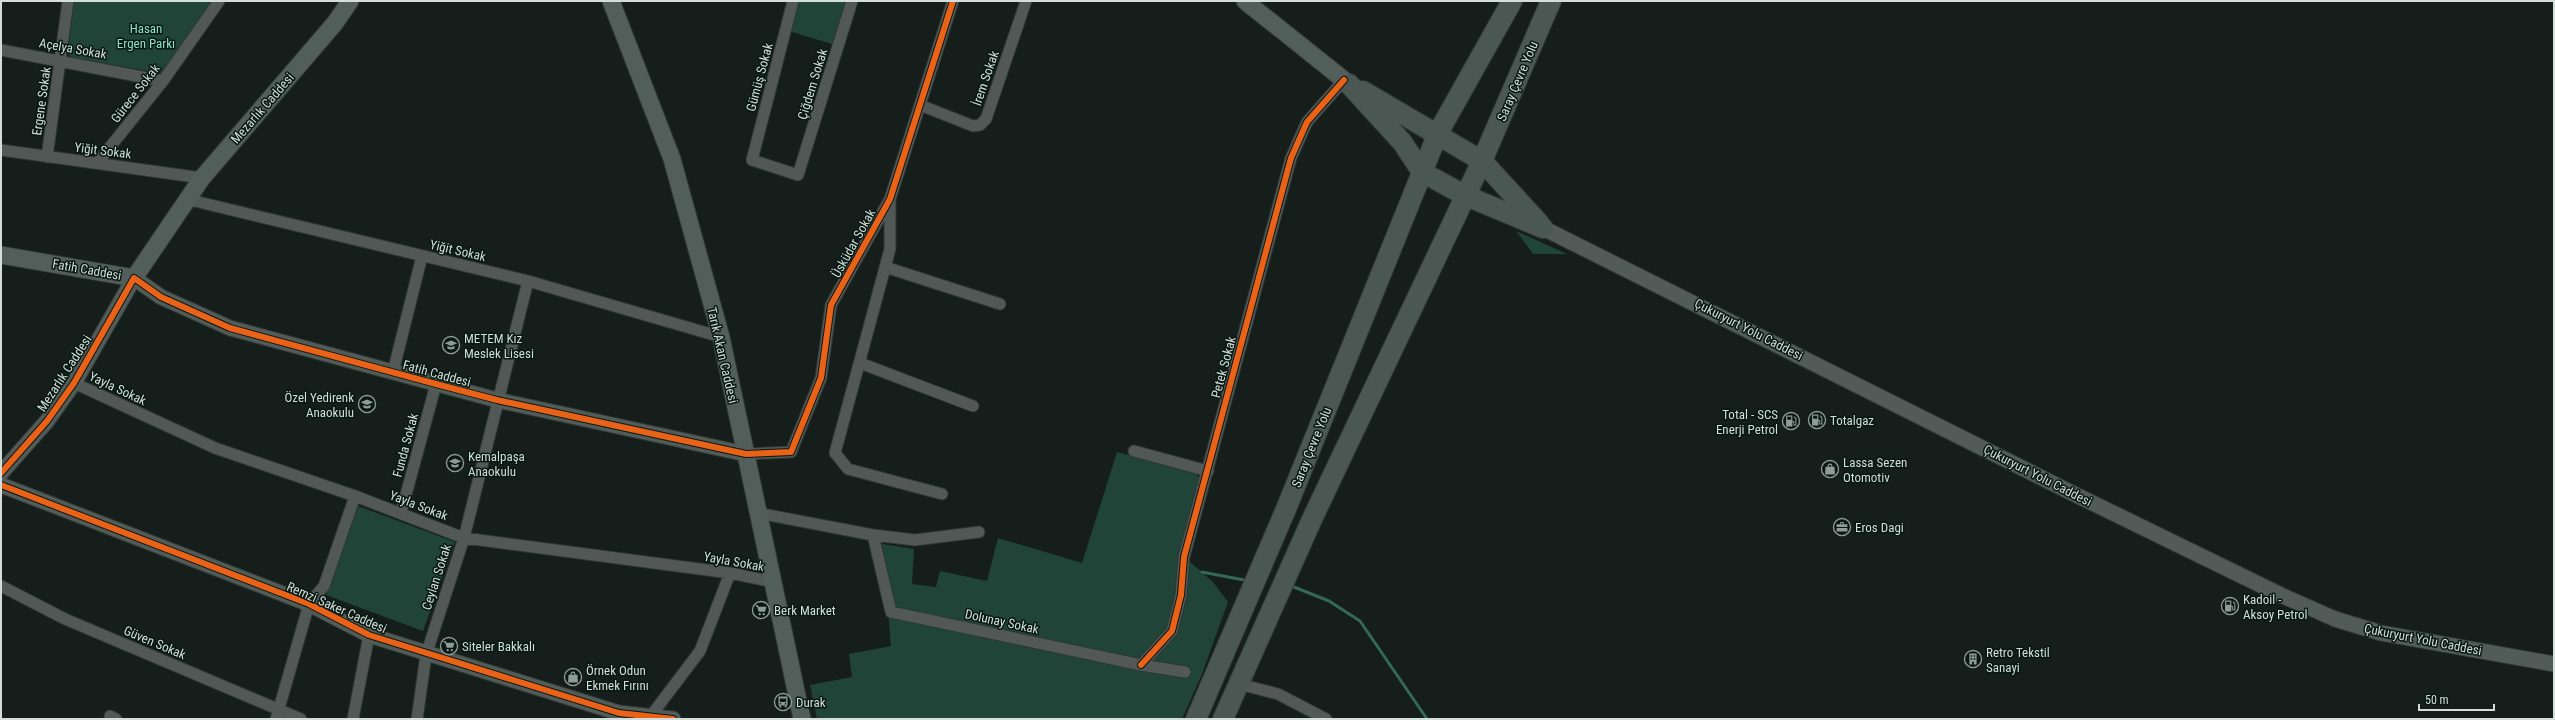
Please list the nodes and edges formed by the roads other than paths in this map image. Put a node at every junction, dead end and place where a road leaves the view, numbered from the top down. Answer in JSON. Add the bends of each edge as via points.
{"nodes":[{"id":1,"x":68,"y":1,"type":"edge"},
{"id":2,"x":219,"y":1,"type":"edge"},
{"id":3,"x":610,"y":1,"type":"edge"},
{"id":4,"x":793,"y":1,"type":"edge"},
{"id":5,"x":852,"y":1,"type":"edge"},
{"id":6,"x":953,"y":1,"type":"edge"},
{"id":7,"x":1026,"y":1,"type":"edge"},
{"id":8,"x":1245,"y":1,"type":"edge"},
{"id":9,"x":1512,"y":1,"type":"edge"},
{"id":10,"x":1551,"y":1,"type":"edge"},
{"id":11,"x":345,"y":2,"type":"edge"},
{"id":12,"x":1,"y":50,"type":"edge"},
{"id":13,"x":61,"y":61,"type":"junction"},
{"id":14,"x":163,"y":81,"type":"junction"},
{"id":15,"x":1346,"y":82,"type":"junction"},
{"id":16,"x":920,"y":105,"type":"junction"},
{"id":17,"x":1438,"y":133,"type":"junction"},
{"id":18,"x":1,"y":150,"type":"edge"},
{"id":19,"x":47,"y":157,"type":"junction"},
{"id":20,"x":1482,"y":161,"type":"junction"},
{"id":21,"x":98,"y":162,"type":"junction"},
{"id":22,"x":1422,"y":172,"type":"junction"},
{"id":23,"x":798,"y":175,"type":"joint"},
{"id":24,"x":202,"y":178,"type":"junction"},
{"id":25,"x":1464,"y":195,"type":"junction"},
{"id":26,"x":890,"y":199,"type":"junction"},
{"id":27,"x":186,"y":200,"type":"junction"},
{"id":28,"x":1543,"y":228,"type":"junction"},
{"id":29,"x":1,"y":255,"type":"edge"},
{"id":30,"x":422,"y":256,"type":"junction"},
{"id":31,"x":885,"y":267,"type":"junction"},
{"id":32,"x":134,"y":278,"type":"junction"},
{"id":33,"x":528,"y":281,"type":"junction"},
{"id":34,"x":1000,"y":304,"type":"dead end"},
{"id":35,"x":720,"y":337,"type":"junction"},
{"id":36,"x":860,"y":363,"type":"junction"},
{"id":37,"x":393,"y":372,"type":"junction"},
{"id":38,"x":74,"y":382,"type":"junction"},
{"id":39,"x":436,"y":384,"type":"junction"},
{"id":40,"x":497,"y":400,"type":"junction"},
{"id":41,"x":974,"y":406,"type":"dead end"},
{"id":42,"x":1134,"y":451,"type":"dead end"},
{"id":43,"x":746,"y":454,"type":"junction"},
{"id":44,"x":1208,"y":471,"type":"junction"},
{"id":45,"x":1,"y":473,"type":"edge"},
{"id":46,"x":1,"y":485,"type":"edge"},
{"id":47,"x":942,"y":494,"type":"dead end"},
{"id":48,"x":355,"y":496,"type":"junction"},
{"id":49,"x":401,"y":513,"type":"junction"},
{"id":50,"x":758,"y":513,"type":"junction"},
{"id":51,"x":979,"y":532,"type":"dead end"},
{"id":52,"x":873,"y":535,"type":"junction"},
{"id":53,"x":464,"y":538,"type":"junction"},
{"id":54,"x":730,"y":573,"type":"junction"},
{"id":55,"x":773,"y":582,"type":"junction"},
{"id":56,"x":1,"y":586,"type":"edge"},
{"id":57,"x":309,"y":604,"type":"junction"},
{"id":58,"x":369,"y":635,"type":"junction"},
{"id":59,"x":426,"y":654,"type":"junction"},
{"id":60,"x":2554,"y":664,"type":"edge"},
{"id":61,"x":1141,"y":665,"type":"junction"},
{"id":62,"x":1185,"y":672,"type":"dead end"},
{"id":63,"x":1239,"y":684,"type":"junction"},
{"id":64,"x":278,"y":714,"type":"edge"},
{"id":65,"x":650,"y":717,"type":"junction"},
{"id":66,"x":300,"y":719,"type":"edge"},
{"id":67,"x":353,"y":719,"type":"edge"},
{"id":68,"x":417,"y":719,"type":"edge"},
{"id":69,"x":673,"y":719,"type":"edge"},
{"id":70,"x":802,"y":719,"type":"edge"},
{"id":71,"x":1196,"y":719,"type":"edge"},
{"id":72,"x":1223,"y":719,"type":"edge"},
{"id":73,"x":1326,"y":719,"type":"edge"}],
"edges":[{"from":1,"to":13,"type":"street","name":"Ergene Sokak"},
{"from":2,"to":14,"type":"street","name":"Gürece Sokak"},
{"from":3,"to":35,"type":"main road","name":"Tarık Akan Caddesi","via":[[672,159]]},
{"from":4,"to":23,"type":"street","name":"Gümüş Sokak","via":[[752,160]]},
{"from":5,"to":23,"type":"street","name":"Çiğdem Sokak"},
{"from":6,"to":16,"type":"street","name":"Üsküdar Sokak"},
{"from":7,"to":16,"type":"street","name":"İrem Sokak","via":[[986,119],[980,125],[973,126]]},
{"from":8,"to":15,"type":"main road"},
{"from":9,"to":17,"type":"highway"},
{"from":10,"to":20,"type":"highway","name":"Saray Çevre Yolu"},
{"from":11,"to":24,"type":"main road","name":"Mezarlık Caddesi","via":[[335,23]]},
{"from":12,"to":13,"type":"street","name":"Açelya Sokak"},
{"from":13,"to":14,"type":"street","name":"Açelya Sokak"},
{"from":13,"to":19,"type":"street","name":"Ergene Sokak"},
{"from":14,"to":21,"type":"street","name":"Gürece Sokak"},
{"from":15,"to":17,"type":"highway"},
{"from":15,"to":22,"type":"highway","via":[[1402,142]]},
{"from":15,"to":44,"type":"street","name":"Petek Sokak","via":[[1307,122],[1291,158]]},
{"from":16,"to":26,"type":"street","name":"Üsküdar Sokak"},
{"from":17,"to":20,"type":"highway"},
{"from":17,"to":22,"type":"highway","name":"Saray Çevre Yolu"},
{"from":18,"to":19,"type":"street","name":"Yiğit Sokak"},
{"from":19,"to":21,"type":"street","name":"Yiğit Sokak"},
{"from":20,"to":25,"type":"highway","name":"Saray Çevre Yolu"},
{"from":20,"to":28,"type":"highway"},
{"from":21,"to":24,"type":"street","name":"Yiğit Sokak"},
{"from":22,"to":25,"type":"highway"},
{"from":22,"to":71,"type":"highway","name":"Saray Çevre Yolu","via":[[1286,509]]},
{"from":24,"to":27,"type":"main road","name":"Mezarlık Caddesi"},
{"from":25,"to":28,"type":"highway"},
{"from":25,"to":63,"type":"highway","via":[[1316,510]]},
{"from":26,"to":31,"type":"street","via":[[890,249]]},
{"from":26,"to":43,"type":"street","name":"Üsküdar Sokak","via":[[832,305],[821,378],[791,452]]},
{"from":27,"to":30,"type":"street","name":"Yiğit Sokak"},
{"from":27,"to":32,"type":"main road","name":"Mezarlık Caddesi"},
{"from":28,"to":60,"type":"street","name":"Çukuryurt Yolu Caddesi","via":[[2077,495],[2322,613],[2381,633]]},
{"from":29,"to":32,"type":"main road","name":"Fatih Caddesi"},
{"from":30,"to":33,"type":"street","name":"Yiğit Sokak"},
{"from":30,"to":37,"type":"street"},
{"from":31,"to":34,"type":"street"},
{"from":31,"to":36,"type":"street"},
{"from":32,"to":37,"type":"street","name":"Fatih Caddesi","via":[[161,297],[230,328]]},
{"from":32,"to":38,"type":"street","name":"Mezarlık Caddesi"},
{"from":33,"to":35,"type":"street","name":"Yiğit Sokak"},
{"from":33,"to":40,"type":"street","name":"Ceylan Sokak"},
{"from":35,"to":43,"type":"main road","name":"Tarık Akan Caddesi"},
{"from":36,"to":41,"type":"street"},
{"from":36,"to":47,"type":"street","via":[[836,453],[848,469]]},
{"from":37,"to":39,"type":"street","name":"Fatih Caddesi"},
{"from":38,"to":45,"type":"street","name":"Mezarlık Caddesi","via":[[46,421]]},
{"from":38,"to":48,"type":"street","name":"Yayla Sokak","via":[[215,448]]},
{"from":39,"to":40,"type":"street","name":"Fatih Caddesi"},
{"from":39,"to":49,"type":"street","name":"Funda Sokak"},
{"from":40,"to":43,"type":"street","name":"Fatih Caddesi"},
{"from":40,"to":53,"type":"street","name":"Ceylan Sokak"},
{"from":42,"to":44,"type":"street"},
{"from":43,"to":50,"type":"main road","name":"Tarık Akan Caddesi"},
{"from":44,"to":61,"type":"street","name":"Petek Sokak","via":[[1184,557],[1182,595],[1172,631]]},
{"from":46,"to":57,"type":"street","name":"Remzi Saker Caddesi"},
{"from":48,"to":49,"type":"street","name":"Yayla Sokak"},
{"from":48,"to":57,"type":"street","via":[[324,586]]},
{"from":49,"to":53,"type":"street","name":"Yayla Sokak"},
{"from":50,"to":52,"type":"street"},
{"from":50,"to":55,"type":"main road","name":"Tarık Akan Caddesi"},
{"from":51,"to":52,"type":"street","via":[[915,540]]},
{"from":52,"to":61,"type":"street","name":"Dolunay Sokak","via":[[891,612]]},
{"from":53,"to":54,"type":"street","name":"Yayla Sokak"},
{"from":53,"to":59,"type":"street","name":"Ceylan Sokak"},
{"from":54,"to":55,"type":"street","name":"Yayla Sokak"},
{"from":54,"to":65,"type":"street","via":[[700,651]]},
{"from":55,"to":70,"type":"main road","name":"Tarık Akan Caddesi"},
{"from":56,"to":64,"type":"street","name":"Güven Sokak","via":[[64,619]]},
{"from":57,"to":58,"type":"street","name":"Remzi Saker Caddesi"},
{"from":57,"to":64,"type":"street"},
{"from":58,"to":59,"type":"street","name":"Remzi Saker Caddesi"},
{"from":58,"to":67,"type":"street"},
{"from":59,"to":65,"type":"street","name":"Remzi Saker Caddesi","via":[[619,713]]},
{"from":59,"to":68,"type":"street","name":"Ceylan Sokak"},
{"from":61,"to":62,"type":"street","name":"Dolunay Sokak"},
{"from":63,"to":72,"type":"highway"},
{"from":63,"to":73,"type":"street","via":[[1278,694]]},
{"from":64,"to":66,"type":"street","name":"Güven Sokak"},
{"from":65,"to":69,"type":"street","name":"Remzi Saker Caddesi"}]}
